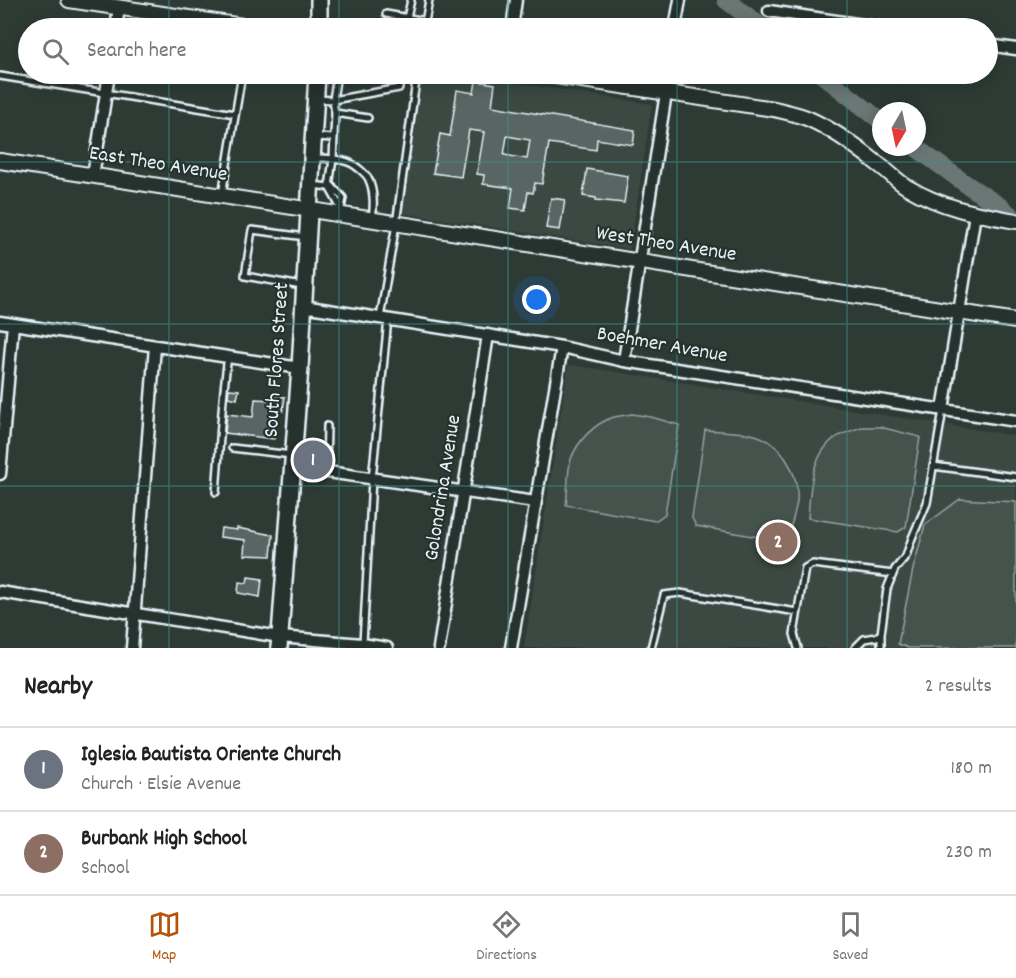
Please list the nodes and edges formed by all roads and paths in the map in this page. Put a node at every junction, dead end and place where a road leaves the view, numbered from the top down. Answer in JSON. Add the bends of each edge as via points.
{"nodes":[{"id":1,"x":69,"y":0,"type":"edge"},
{"id":2,"x":319,"y":0,"type":"edge"},
{"id":3,"x":411,"y":0,"type":"edge"},
{"id":4,"x":429,"y":0,"type":"edge"},
{"id":5,"x":516,"y":0,"type":"edge"},
{"id":6,"x":680,"y":0,"type":"edge"},
{"id":7,"x":119,"y":8,"type":"junction"},
{"id":8,"x":769,"y":10,"type":"dead end"},
{"id":9,"x":386,"y":14,"type":"dead end"},
{"id":10,"x":118,"y":18,"type":"edge"},
{"id":11,"x":185,"y":18,"type":"edge"},
{"id":12,"x":320,"y":18,"type":"edge"},
{"id":13,"x":407,"y":18,"type":"joint"},
{"id":14,"x":426,"y":18,"type":"edge"},
{"id":15,"x":513,"y":18,"type":"edge"},
{"id":16,"x":677,"y":18,"type":"edge"},
{"id":17,"x":820,"y":18,"type":"edge"},
{"id":18,"x":998,"y":47,"type":"edge"},
{"id":19,"x":1016,"y":49,"type":"edge"},
{"id":20,"x":0,"y":76,"type":"edge"},
{"id":21,"x":18,"y":79,"type":"edge"},
{"id":22,"x":47,"y":84,"type":"edge"},
{"id":23,"x":108,"y":84,"type":"edge"},
{"id":24,"x":240,"y":84,"type":"edge"},
{"id":25,"x":317,"y":84,"type":"edge"},
{"id":26,"x":335,"y":84,"type":"edge"},
{"id":27,"x":400,"y":84,"type":"edge"},
{"id":28,"x":416,"y":84,"type":"edge"},
{"id":29,"x":611,"y":84,"type":"edge"},
{"id":30,"x":667,"y":84,"type":"edge"},
{"id":31,"x":666,"y":92,"type":"junction"},
{"id":32,"x":106,"y":94,"type":"junction"},
{"id":33,"x":316,"y":99,"type":"junction"},
{"id":34,"x":333,"y":100,"type":"junction"},
{"id":35,"x":335,"y":112,"type":"junction"},
{"id":36,"x":236,"y":114,"type":"junction"},
{"id":37,"x":368,"y":118,"type":"dead end"},
{"id":38,"x":314,"y":137,"type":"junction"},
{"id":39,"x":334,"y":138,"type":"junction"},
{"id":40,"x":312,"y":158,"type":"junction"},
{"id":41,"x":333,"y":159,"type":"junction"},
{"id":42,"x":0,"y":161,"type":"edge"},
{"id":43,"x":93,"y":176,"type":"junction"},
{"id":44,"x":310,"y":185,"type":"junction"},
{"id":45,"x":329,"y":185,"type":"junction"},
{"id":46,"x":222,"y":197,"type":"junction"},
{"id":47,"x":309,"y":211,"type":"junction"},
{"id":48,"x":343,"y":212,"type":"junction"},
{"id":49,"x":981,"y":215,"type":"junction"},
{"id":50,"x":372,"y":220,"type":"junction"},
{"id":51,"x":1016,"y":221,"type":"edge"},
{"id":52,"x":396,"y":224,"type":"junction"},
{"id":53,"x":307,"y":237,"type":"junction"},
{"id":54,"x":640,"y":262,"type":"junction"},
{"id":55,"x":304,"y":286,"type":"junction"},
{"id":56,"x":303,"y":306,"type":"junction"},
{"id":57,"x":959,"y":312,"type":"junction"},
{"id":58,"x":384,"y":318,"type":"junction"},
{"id":59,"x":1016,"y":321,"type":"edge"},
{"id":60,"x":0,"y":322,"type":"edge"},
{"id":61,"x":13,"y":324,"type":"junction"},
{"id":62,"x":488,"y":335,"type":"junction"},
{"id":63,"x":155,"y":346,"type":"junction"},
{"id":64,"x":562,"y":347,"type":"junction"},
{"id":65,"x":228,"y":357,"type":"junction"},
{"id":66,"x":624,"y":361,"type":"junction"},
{"id":67,"x":300,"y":368,"type":"junction"},
{"id":68,"x":943,"y":410,"type":"junction"},
{"id":69,"x":1016,"y":421,"type":"edge"},
{"id":70,"x":327,"y":426,"type":"dead end"},
{"id":71,"x":232,"y":448,"type":"dead end"},
{"id":72,"x":293,"y":461,"type":"junction"},
{"id":73,"x":933,"y":466,"type":"junction"},
{"id":74,"x":326,"y":472,"type":"junction"},
{"id":75,"x":0,"y":474,"type":"edge"},
{"id":76,"x":1016,"y":477,"type":"edge"},
{"id":77,"x":372,"y":479,"type":"junction"},
{"id":78,"x":216,"y":492,"type":"dead end"},
{"id":79,"x":463,"y":492,"type":"junction"},
{"id":80,"x":535,"y":502,"type":"junction"},
{"id":81,"x":893,"y":574,"type":"junction"},
{"id":82,"x":0,"y":592,"type":"edge"},
{"id":83,"x":797,"y":612,"type":"junction"},
{"id":84,"x":135,"y":614,"type":"junction"},
{"id":85,"x":881,"y":634,"type":"junction"},
{"id":86,"x":279,"y":642,"type":"edge"},
{"id":87,"x":362,"y":646,"type":"edge"},
{"id":88,"x":132,"y":648,"type":"edge"},
{"id":89,"x":387,"y":648,"type":"edge"},
{"id":90,"x":438,"y":648,"type":"edge"},
{"id":91,"x":511,"y":648,"type":"edge"},
{"id":92,"x":651,"y":648,"type":"edge"},
{"id":93,"x":798,"y":648,"type":"edge"},
{"id":94,"x":855,"y":648,"type":"edge"},
{"id":95,"x":881,"y":648,"type":"edge"}],
"edges":[{"from":1,"to":7,"type":"street"},
{"from":2,"to":12,"type":"main road"},
{"from":3,"to":13,"type":"lane"},
{"from":4,"to":14,"type":"lane"},
{"from":5,"to":15,"type":"street"},
{"from":6,"to":16,"type":"street"},
{"from":7,"to":10,"type":"street"},
{"from":7,"to":11,"type":"street"},
{"from":8,"to":17,"type":"street"},
{"from":9,"to":13,"type":"lane"},
{"from":18,"to":19,"type":"street"},
{"from":20,"to":21,"type":"lane"},
{"from":22,"to":32,"type":"lane"},
{"from":23,"to":32,"type":"street"},
{"from":24,"to":36,"type":"lane"},
{"from":25,"to":33,"type":"main road","name":"South Flores Street"},
{"from":26,"to":34,"type":"lane"},
{"from":27,"to":34,"type":"lane","via":[[399,88]]},
{"from":28,"to":52,"type":"lane"},
{"from":29,"to":31,"type":"street"},
{"from":30,"to":31,"type":"street"},
{"from":31,"to":49,"type":"street","via":[[774,109],[809,119],[845,139],[905,186],[947,206]]},
{"from":31,"to":54,"type":"street"},
{"from":32,"to":36,"type":"lane"},
{"from":32,"to":43,"type":"street"},
{"from":33,"to":34,"type":"lane"},
{"from":33,"to":38,"type":"main road","name":"South Flores Street"},
{"from":34,"to":35,"type":"lane"},
{"from":35,"to":37,"type":"lane"},
{"from":35,"to":39,"type":"lane"},
{"from":36,"to":46,"type":"lane"},
{"from":38,"to":39,"type":"lane"},
{"from":38,"to":40,"type":"main road","name":"South Flores Street"},
{"from":39,"to":41,"type":"lane"},
{"from":40,"to":41,"type":"lane"},
{"from":40,"to":44,"type":"main road","name":"South Flores Street"},
{"from":41,"to":45,"type":"lane"},
{"from":41,"to":50,"type":"lane","via":[[350,162],[368,177]]},
{"from":42,"to":43,"type":"street","name":"East Theo Avenue"},
{"from":43,"to":46,"type":"street","name":"East Theo Avenue"},
{"from":44,"to":45,"type":"lane"},
{"from":44,"to":47,"type":"main road","name":"South Flores Street"},
{"from":45,"to":48,"type":"lane","via":[[342,198]]},
{"from":46,"to":47,"type":"street","name":"East Theo Avenue"},
{"from":47,"to":48,"type":"street","name":"West Theo Avenue"},
{"from":47,"to":53,"type":"main road","name":"South Flores Street"},
{"from":48,"to":50,"type":"street","name":"West Theo Avenue"},
{"from":49,"to":51,"type":"street"},
{"from":49,"to":57,"type":"street"},
{"from":50,"to":52,"type":"street","name":"West Theo Avenue"},
{"from":52,"to":54,"type":"street","name":"West Theo Avenue"},
{"from":52,"to":58,"type":"lane"},
{"from":53,"to":55,"type":"main road","name":"South Flores Street"},
{"from":53,"to":55,"type":"lane","via":[[252,230],[245,276]]},
{"from":54,"to":57,"type":"street","name":"West Theo Avenue"},
{"from":54,"to":66,"type":"street"},
{"from":55,"to":56,"type":"main road","name":"South Flores Street"},
{"from":56,"to":58,"type":"street","name":"Boehmer Avenue"},
{"from":56,"to":67,"type":"main road","name":"South Flores Street"},
{"from":57,"to":59,"type":"street","name":"West Theo Avenue"},
{"from":57,"to":68,"type":"street"},
{"from":58,"to":62,"type":"street","name":"Boehmer Avenue"},
{"from":58,"to":77,"type":"lane"},
{"from":60,"to":61,"type":"street"},
{"from":61,"to":63,"type":"street"},
{"from":61,"to":75,"type":"street"},
{"from":62,"to":64,"type":"street","name":"Boehmer Avenue"},
{"from":62,"to":79,"type":"street","name":"Golondrina Avenue"},
{"from":63,"to":65,"type":"street"},
{"from":63,"to":84,"type":"street"},
{"from":64,"to":66,"type":"street","name":"Boehmer Avenue"},
{"from":64,"to":80,"type":"street"},
{"from":65,"to":67,"type":"street"},
{"from":65,"to":78,"type":"lane"},
{"from":66,"to":68,"type":"street","name":"Boehmer Avenue"},
{"from":67,"to":72,"type":"main road","name":"South Flores Street"},
{"from":68,"to":69,"type":"street","name":"Boehmer Avenue"},
{"from":68,"to":73,"type":"lane"},
{"from":70,"to":74,"type":"lane"},
{"from":71,"to":72,"type":"lane"},
{"from":72,"to":74,"type":"street"},
{"from":72,"to":86,"type":"main road","name":"South Flores Street"},
{"from":73,"to":76,"type":"lane"},
{"from":73,"to":81,"type":"lane","via":[[927,503],[906,556]]},
{"from":74,"to":77,"type":"street"},
{"from":77,"to":79,"type":"street"},
{"from":77,"to":87,"type":"lane"},
{"from":79,"to":80,"type":"street"},
{"from":79,"to":90,"type":"street","name":"Golondrina Avenue"},
{"from":80,"to":91,"type":"street"},
{"from":81,"to":83,"type":"lane","via":[[813,564],[805,568]]},
{"from":81,"to":85,"type":"lane"},
{"from":82,"to":84,"type":"street"},
{"from":83,"to":92,"type":"lane","via":[[680,593],[664,595]]},
{"from":83,"to":93,"type":"lane","via":[[794,634]]},
{"from":84,"to":86,"type":"street"},
{"from":84,"to":88,"type":"street"},
{"from":85,"to":94,"type":"lane","via":[[864,639]]},
{"from":85,"to":95,"type":"lane"},
{"from":86,"to":87,"type":"street"},
{"from":87,"to":89,"type":"street"}]}
